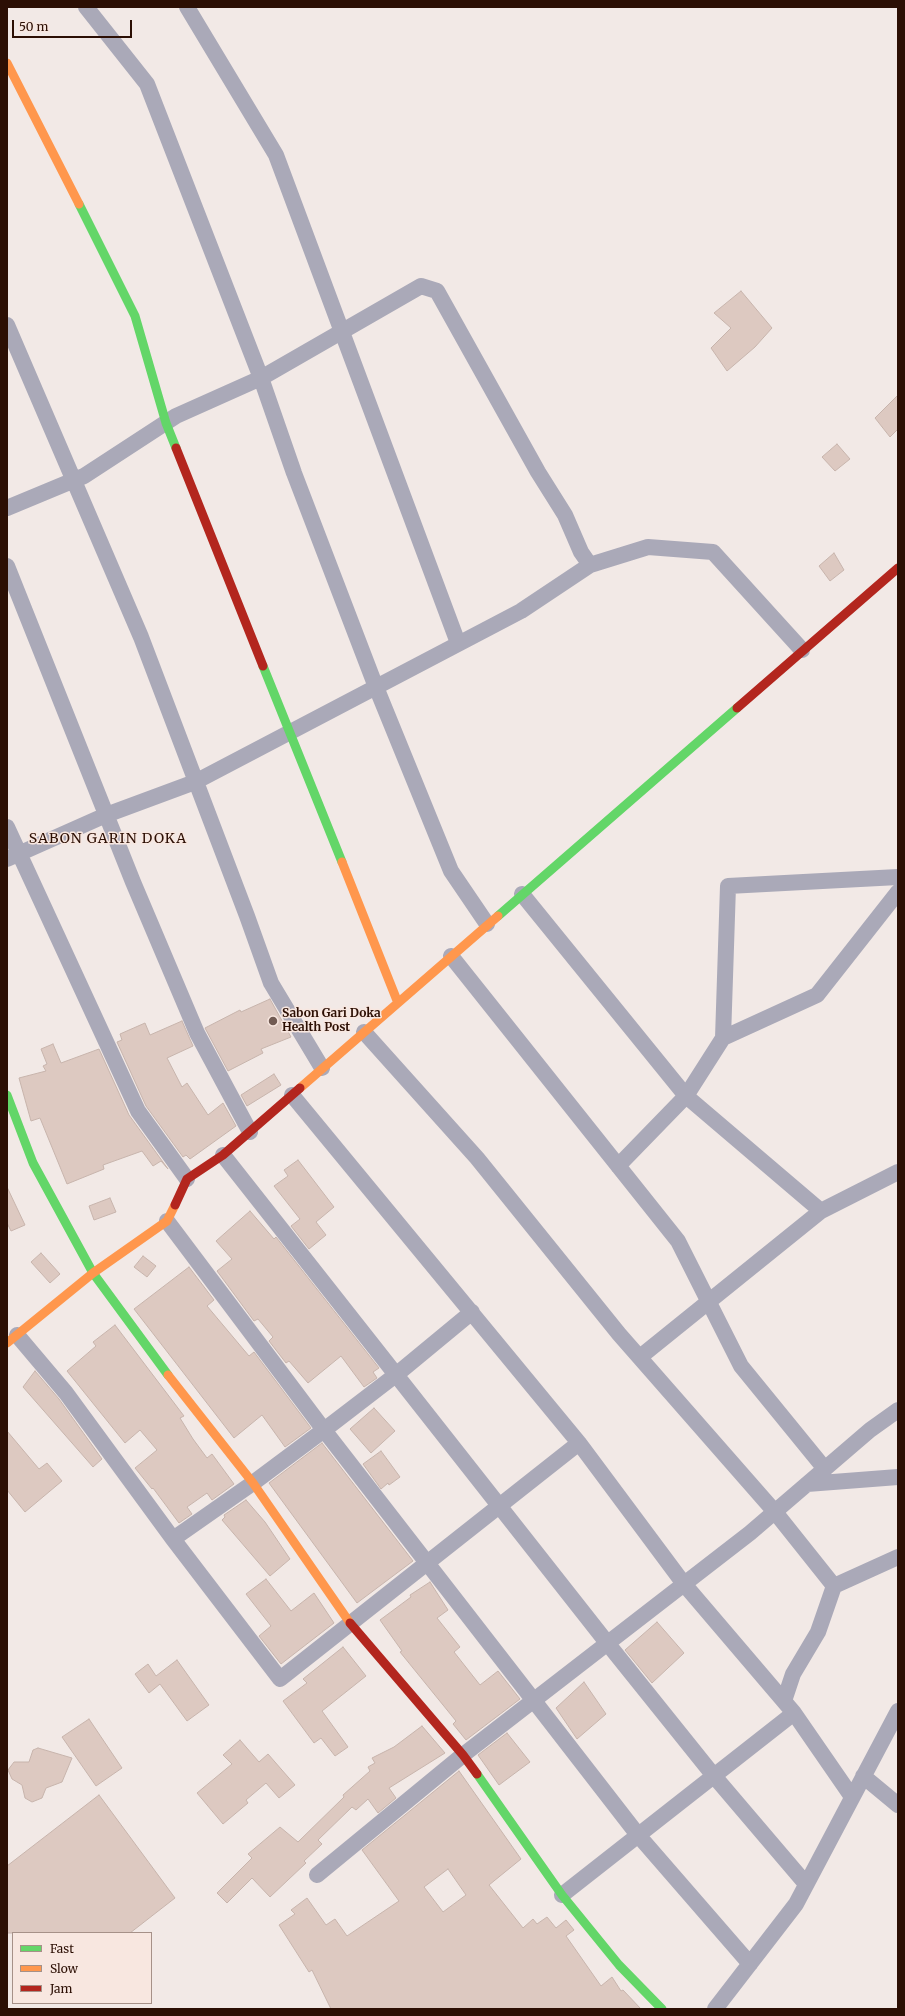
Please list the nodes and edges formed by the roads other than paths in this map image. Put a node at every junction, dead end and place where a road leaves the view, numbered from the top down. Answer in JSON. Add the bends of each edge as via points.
{"nodes":[{"id":1,"x":86,"y":7,"type":"edge"},
{"id":2,"x":187,"y":7,"type":"edge"},
{"id":3,"x":7,"y":63,"type":"edge"},
{"id":4,"x":7,"y":325,"type":"edge"},
{"id":5,"x":342,"y":331,"type":"junction"},
{"id":6,"x":261,"y":378,"type":"junction"},
{"id":7,"x":166,"y":423,"type":"junction"},
{"id":8,"x":74,"y":481,"type":"junction"},
{"id":9,"x":7,"y":508,"type":"edge"},
{"id":10,"x":590,"y":565,"type":"junction"},
{"id":11,"x":7,"y":566,"type":"edge"},
{"id":12,"x":898,"y":568,"type":"edge"},
{"id":13,"x":458,"y":643,"type":"junction"},
{"id":14,"x":802,"y":650,"type":"junction"},
{"id":15,"x":376,"y":686,"type":"junction"},
{"id":16,"x":289,"y":732,"type":"junction"},
{"id":17,"x":195,"y":782,"type":"junction"},
{"id":18,"x":106,"y":815,"type":"junction"},
{"id":19,"x":7,"y":827,"type":"edge"},
{"id":20,"x":12,"y":856,"type":"edge"},
{"id":21,"x":898,"y":877,"type":"edge"},
{"id":22,"x":898,"y":892,"type":"edge"},
{"id":23,"x":522,"y":894,"type":"junction"},
{"id":24,"x":487,"y":924,"type":"junction"},
{"id":25,"x":451,"y":956,"type":"junction"},
{"id":26,"x":398,"y":1003,"type":"junction"},
{"id":27,"x":364,"y":1032,"type":"junction"},
{"id":28,"x":723,"y":1038,"type":"junction"},
{"id":29,"x":322,"y":1068,"type":"junction"},
{"id":30,"x":7,"y":1095,"type":"edge"},
{"id":31,"x":292,"y":1095,"type":"junction"},
{"id":32,"x":686,"y":1096,"type":"junction"},
{"id":33,"x":250,"y":1132,"type":"junction"},
{"id":34,"x":223,"y":1155,"type":"junction"},
{"id":35,"x":618,"y":1166,"type":"junction"},
{"id":36,"x":898,"y":1172,"type":"edge"},
{"id":37,"x":187,"y":1179,"type":"junction"},
{"id":38,"x":821,"y":1211,"type":"junction"},
{"id":39,"x":167,"y":1221,"type":"junction"},
{"id":40,"x":93,"y":1273,"type":"junction"},
{"id":41,"x":708,"y":1301,"type":"junction"},
{"id":42,"x":472,"y":1312,"type":"junction"},
{"id":43,"x":12,"y":1339,"type":"edge"},
{"id":44,"x":640,"y":1357,"type":"junction"},
{"id":45,"x":397,"y":1374,"type":"junction"},
{"id":46,"x":898,"y":1410,"type":"edge"},
{"id":47,"x":324,"y":1430,"type":"junction"},
{"id":48,"x":579,"y":1443,"type":"junction"},
{"id":49,"x":825,"y":1469,"type":"junction"},
{"id":50,"x":898,"y":1477,"type":"edge"},
{"id":51,"x":253,"y":1483,"type":"junction"},
{"id":52,"x":808,"y":1484,"type":"junction"},
{"id":53,"x":500,"y":1507,"type":"junction"},
{"id":54,"x":775,"y":1512,"type":"junction"},
{"id":55,"x":172,"y":1539,"type":"junction"},
{"id":56,"x":898,"y":1557,"type":"edge"},
{"id":57,"x":427,"y":1564,"type":"junction"},
{"id":58,"x":684,"y":1584,"type":"junction"},
{"id":59,"x":834,"y":1586,"type":"junction"},
{"id":60,"x":350,"y":1625,"type":"junction"},
{"id":61,"x":608,"y":1644,"type":"junction"},
{"id":62,"x":784,"y":1701,"type":"junction"},
{"id":63,"x":534,"y":1702,"type":"junction"},
{"id":64,"x":898,"y":1711,"type":"edge"},
{"id":65,"x":794,"y":1713,"type":"junction"},
{"id":66,"x":463,"y":1755,"type":"junction"},
{"id":67,"x":714,"y":1776,"type":"junction"},
{"id":68,"x":863,"y":1776,"type":"junction"},
{"id":69,"x":852,"y":1797,"type":"junction"},
{"id":70,"x":898,"y":1805,"type":"edge"},
{"id":71,"x":638,"y":1836,"type":"junction"},
{"id":72,"x":317,"y":1875,"type":"dead end"},
{"id":73,"x":806,"y":1884,"type":"junction"},
{"id":74,"x":562,"y":1895,"type":"junction"},
{"id":75,"x":750,"y":1964,"type":"junction"},
{"id":76,"x":662,"y":2009,"type":"edge"},
{"id":77,"x":715,"y":2009,"type":"edge"}],
"edges":[{"from":1,"to":6,"type":"street","via":[[147,84]]},
{"from":2,"to":5,"type":"street","via":[[276,155]]},
{"from":3,"to":7,"type":"main road","via":[[134,316]]},
{"from":4,"to":8,"type":"street"},
{"from":5,"to":6,"type":"street"},
{"from":5,"to":10,"type":"street","via":[[422,286],[438,291],[538,472],[565,515],[581,552]]},
{"from":5,"to":13,"type":"street"},
{"from":6,"to":7,"type":"street","via":[[176,416]]},
{"from":6,"to":15,"type":"street","via":[[294,473]]},
{"from":7,"to":8,"type":"street"},
{"from":7,"to":16,"type":"main road"},
{"from":8,"to":9,"type":"street"},
{"from":8,"to":17,"type":"street","via":[[141,637]]},
{"from":10,"to":13,"type":"street","via":[[521,611]]},
{"from":10,"to":14,"type":"street","via":[[648,547],[713,552]]},
{"from":11,"to":18,"type":"street"},
{"from":12,"to":14,"type":"main road"},
{"from":13,"to":15,"type":"street"},
{"from":14,"to":23,"type":"main road"},
{"from":15,"to":16,"type":"street"},
{"from":15,"to":24,"type":"street","via":[[450,871]]},
{"from":16,"to":17,"type":"street"},
{"from":16,"to":26,"type":"main road"},
{"from":17,"to":18,"type":"street"},
{"from":17,"to":29,"type":"street","via":[[271,983]]},
{"from":18,"to":20,"type":"street"},
{"from":18,"to":33,"type":"street","via":[[197,1033]]},
{"from":19,"to":20,"type":"street"},
{"from":20,"to":37,"type":"street","via":[[138,1111]]},
{"from":21,"to":28,"type":"street","via":[[728,886]]},
{"from":22,"to":28,"type":"street","via":[[816,995]]},
{"from":23,"to":24,"type":"main road"},
{"from":23,"to":32,"type":"street"},
{"from":24,"to":25,"type":"main road"},
{"from":25,"to":26,"type":"main road"},
{"from":25,"to":35,"type":"street"},
{"from":26,"to":27,"type":"main road"},
{"from":27,"to":29,"type":"main road"},
{"from":27,"to":44,"type":"street","via":[[477,1158]]},
{"from":28,"to":32,"type":"street"},
{"from":29,"to":31,"type":"main road"},
{"from":30,"to":40,"type":"main road","via":[[34,1163]]},
{"from":31,"to":33,"type":"main road"},
{"from":31,"to":42,"type":"street"},
{"from":32,"to":35,"type":"street"},
{"from":32,"to":38,"type":"street"},
{"from":33,"to":34,"type":"main road"},
{"from":34,"to":37,"type":"main road"},
{"from":34,"to":45,"type":"street"},
{"from":35,"to":41,"type":"street","via":[[678,1241]]},
{"from":36,"to":38,"type":"street"},
{"from":37,"to":39,"type":"main road"},
{"from":38,"to":41,"type":"street"},
{"from":39,"to":40,"type":"main road"},
{"from":39,"to":47,"type":"street"},
{"from":40,"to":43,"type":"main road"},
{"from":40,"to":51,"type":"main road","via":[[150,1352]]},
{"from":41,"to":44,"type":"street"},
{"from":41,"to":49,"type":"street","via":[[741,1366]]},
{"from":42,"to":45,"type":"street"},
{"from":42,"to":48,"type":"street"},
{"from":43,"to":55,"type":"street","via":[[66,1393]]},
{"from":44,"to":54,"type":"street"},
{"from":45,"to":47,"type":"street"},
{"from":45,"to":53,"type":"street"},
{"from":46,"to":49,"type":"street","via":[[870,1430]]},
{"from":47,"to":51,"type":"street"},
{"from":47,"to":57,"type":"street"},
{"from":48,"to":53,"type":"street"},
{"from":48,"to":58,"type":"street"},
{"from":49,"to":52,"type":"street"},
{"from":50,"to":52,"type":"street"},
{"from":51,"to":55,"type":"street"},
{"from":51,"to":60,"type":"main road"},
{"from":52,"to":54,"type":"street"},
{"from":53,"to":57,"type":"street"},
{"from":53,"to":61,"type":"street"},
{"from":54,"to":58,"type":"street"},
{"from":54,"to":59,"type":"street"},
{"from":55,"to":60,"type":"street","via":[[280,1679]]},
{"from":56,"to":59,"type":"street"},
{"from":57,"to":60,"type":"street"},
{"from":57,"to":63,"type":"street"},
{"from":58,"to":61,"type":"street"},
{"from":58,"to":62,"type":"street"},
{"from":59,"to":62,"type":"street","via":[[818,1632],[793,1674]]},
{"from":60,"to":66,"type":"main road"},
{"from":61,"to":63,"type":"street"},
{"from":61,"to":67,"type":"street"},
{"from":62,"to":65,"type":"street"},
{"from":63,"to":66,"type":"street"},
{"from":63,"to":71,"type":"street"},
{"from":64,"to":68,"type":"street"},
{"from":65,"to":67,"type":"street"},
{"from":65,"to":69,"type":"street"},
{"from":66,"to":72,"type":"street"},
{"from":66,"to":74,"type":"main road"},
{"from":67,"to":71,"type":"street"},
{"from":67,"to":73,"type":"street"},
{"from":68,"to":69,"type":"street"},
{"from":68,"to":70,"type":"street"},
{"from":69,"to":73,"type":"street"},
{"from":71,"to":74,"type":"street"},
{"from":71,"to":75,"type":"street"},
{"from":73,"to":75,"type":"street","via":[[796,1904]]},
{"from":74,"to":76,"type":"main road","via":[[619,1965]]},
{"from":75,"to":77,"type":"street"}]}
